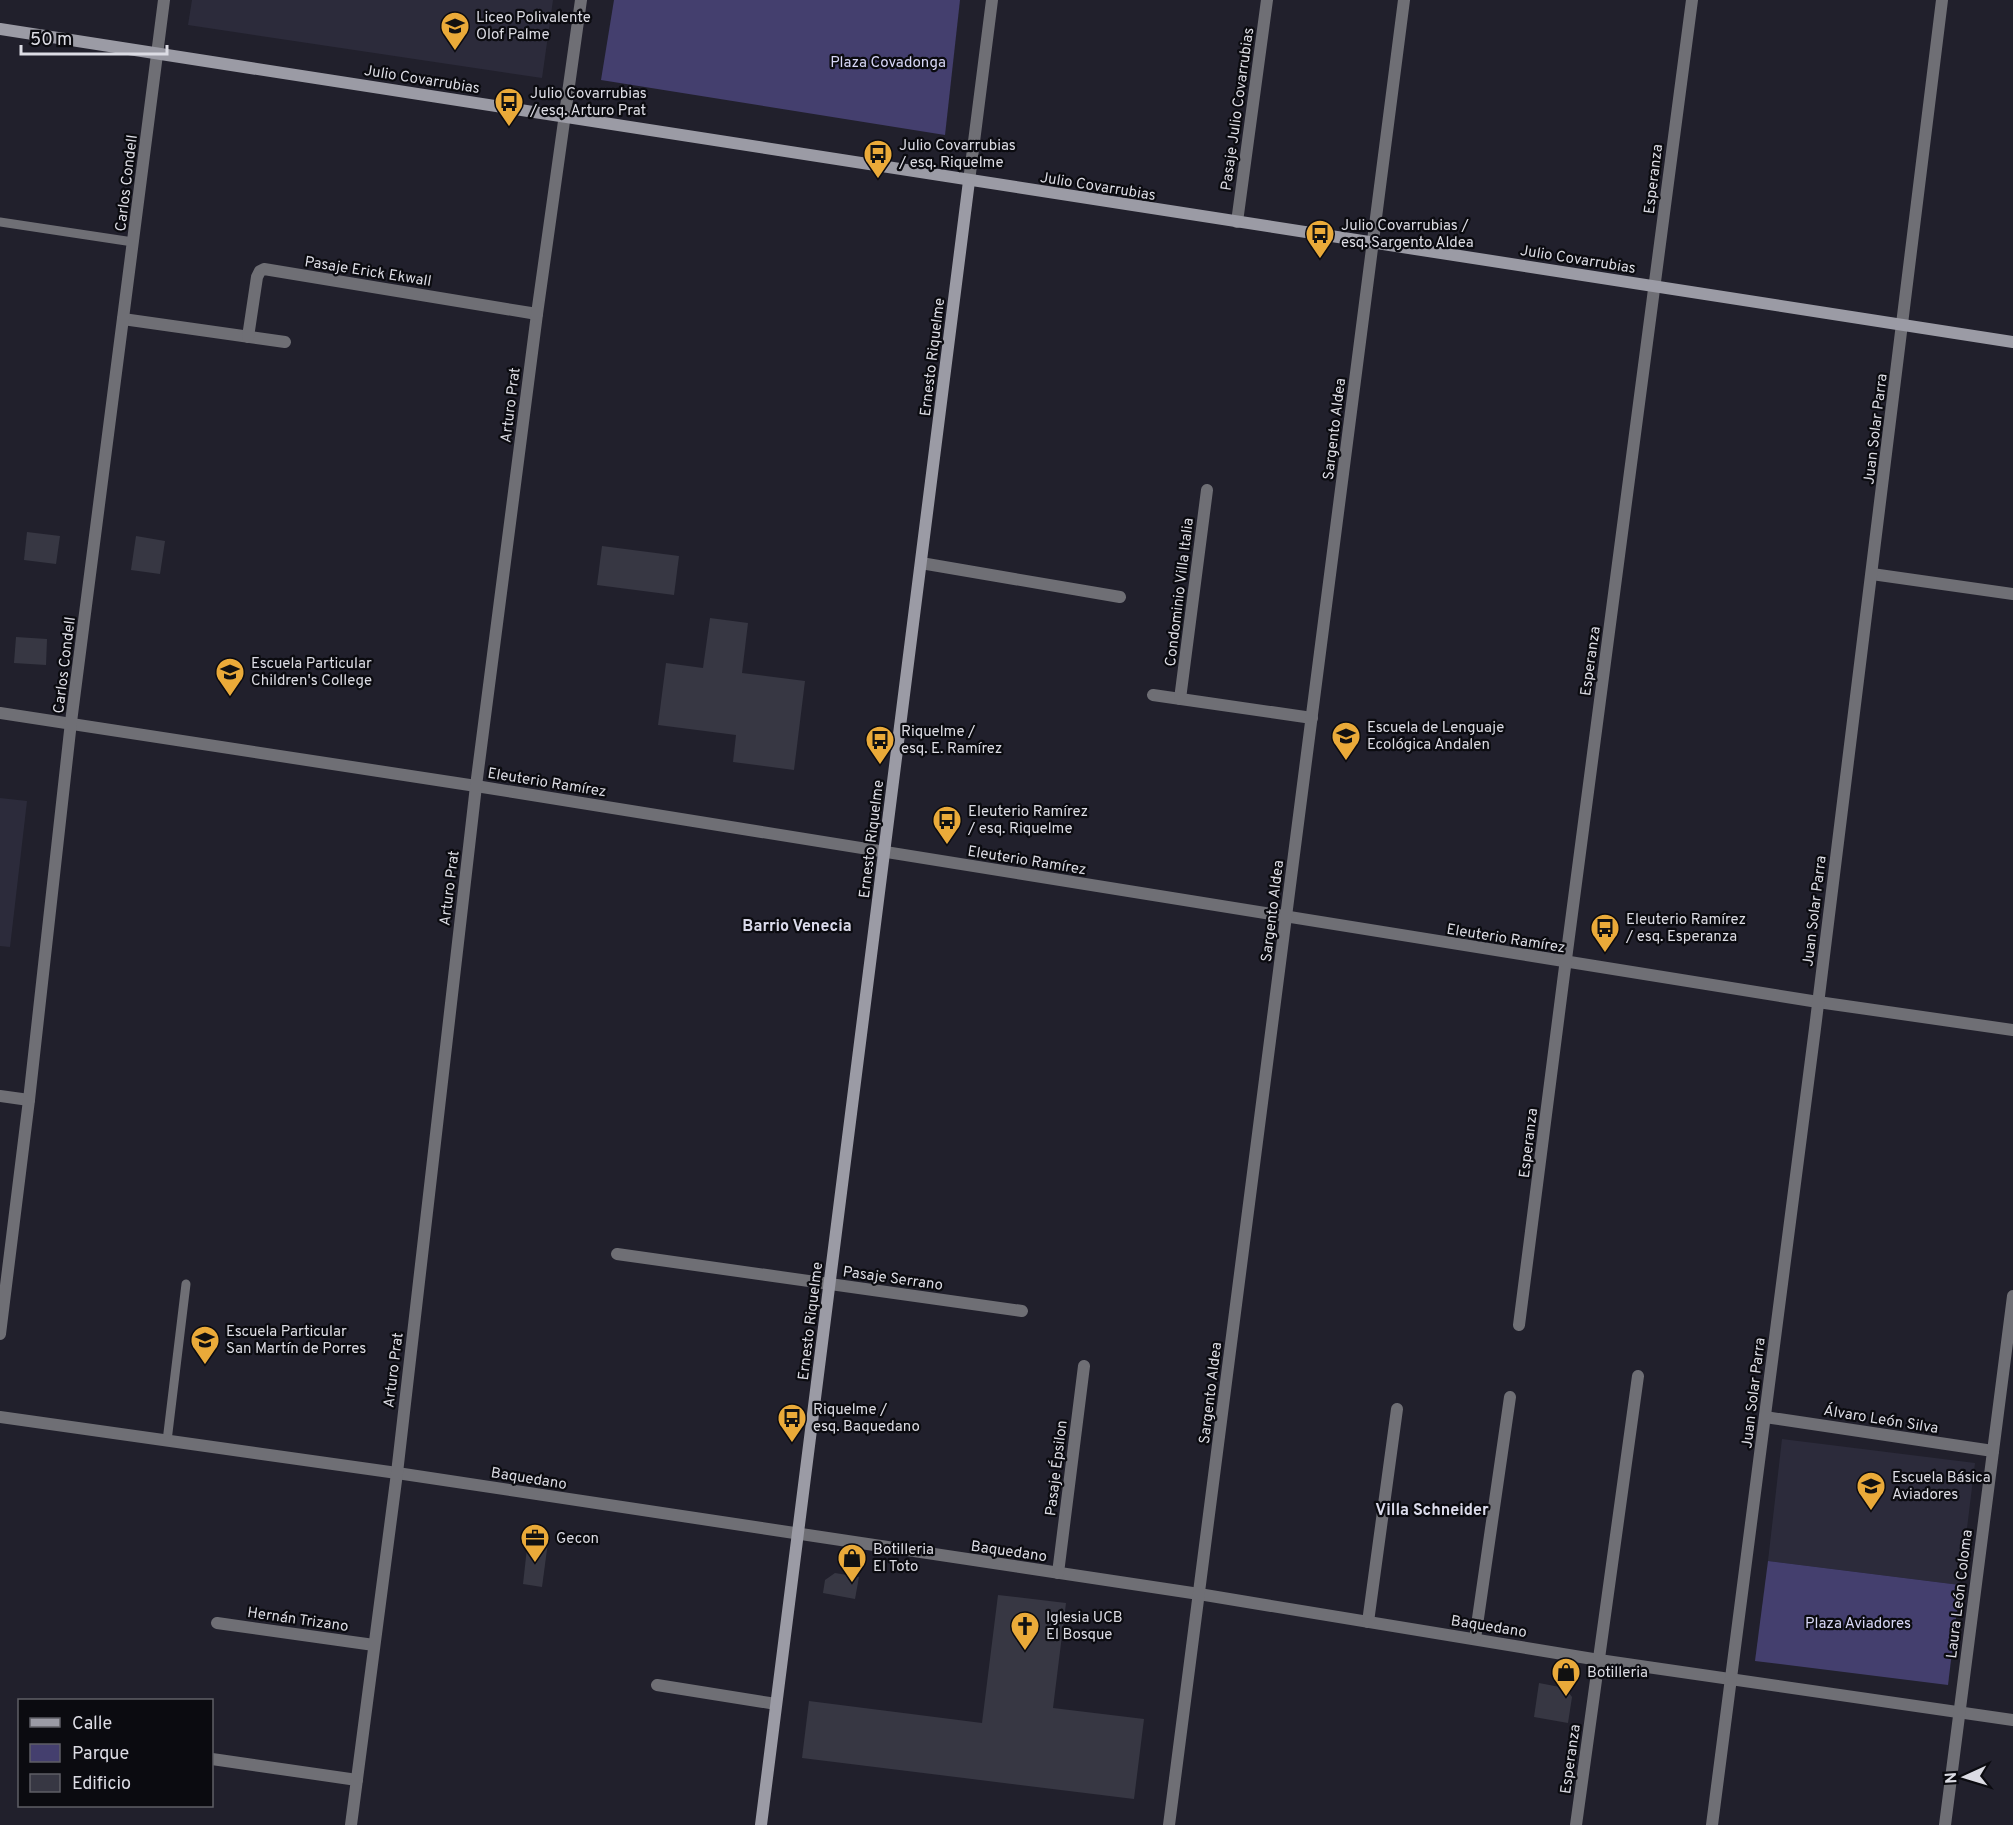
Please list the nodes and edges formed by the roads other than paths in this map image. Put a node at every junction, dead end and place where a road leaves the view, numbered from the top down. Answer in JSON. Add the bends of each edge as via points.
{"nodes":[{"id":1,"x":164,"y":0,"type":"edge"},
{"id":2,"x":581,"y":0,"type":"edge"},
{"id":3,"x":992,"y":0,"type":"edge"},
{"id":4,"x":1267,"y":0,"type":"edge"},
{"id":5,"x":1404,"y":0,"type":"edge"},
{"id":6,"x":1692,"y":0,"type":"edge"},
{"id":7,"x":1942,"y":0,"type":"edge"},
{"id":8,"x":0,"y":29,"type":"edge"},
{"id":9,"x":156,"y":54,"type":"junction"},
{"id":10,"x":564,"y":116,"type":"junction"},
{"id":11,"x":969,"y":181,"type":"junction"},
{"id":12,"x":0,"y":222,"type":"edge"},
{"id":13,"x":1237,"y":222,"type":"junction"},
{"id":14,"x":133,"y":242,"type":"junction"},
{"id":15,"x":1373,"y":243,"type":"junction"},
{"id":16,"x":1654,"y":286,"type":"junction"},
{"id":17,"x":537,"y":314,"type":"junction"},
{"id":18,"x":123,"y":319,"type":"junction"},
{"id":19,"x":1903,"y":325,"type":"junction"},
{"id":20,"x":248,"y":337,"type":"junction"},
{"id":21,"x":285,"y":342,"type":"dead end"},
{"id":22,"x":2013,"y":342,"type":"edge"},
{"id":23,"x":1207,"y":490,"type":"dead end"},
{"id":24,"x":921,"y":563,"type":"junction"},
{"id":25,"x":1872,"y":574,"type":"junction"},
{"id":26,"x":2013,"y":594,"type":"edge"},
{"id":27,"x":1120,"y":597,"type":"dead end"},
{"id":28,"x":1153,"y":695,"type":"dead end"},
{"id":29,"x":1180,"y":699,"type":"junction"},
{"id":30,"x":0,"y":712,"type":"edge"},
{"id":31,"x":1312,"y":718,"type":"junction"},
{"id":32,"x":71,"y":722,"type":"junction"},
{"id":33,"x":476,"y":786,"type":"junction"},
{"id":34,"x":884,"y":852,"type":"junction"},
{"id":35,"x":1287,"y":918,"type":"junction"},
{"id":36,"x":1565,"y":962,"type":"junction"},
{"id":37,"x":1818,"y":1002,"type":"junction"},
{"id":38,"x":2013,"y":1030,"type":"edge"},
{"id":39,"x":0,"y":1096,"type":"edge"},
{"id":40,"x":29,"y":1101,"type":"junction"},
{"id":41,"x":617,"y":1254,"type":"dead end"},
{"id":42,"x":186,"y":1284,"type":"dead end"},
{"id":43,"x":830,"y":1284,"type":"junction"},
{"id":44,"x":2013,"y":1296,"type":"edge"},
{"id":45,"x":1022,"y":1311,"type":"dead end"},
{"id":46,"x":1520,"y":1325,"type":"dead end"},
{"id":47,"x":0,"y":1334,"type":"edge"},
{"id":48,"x":1084,"y":1366,"type":"dead end"},
{"id":49,"x":1638,"y":1376,"type":"dead end"},
{"id":50,"x":1510,"y":1397,"type":"dead end"},
{"id":51,"x":1397,"y":1409,"type":"dead end"},
{"id":52,"x":0,"y":1417,"type":"edge"},
{"id":53,"x":1765,"y":1417,"type":"junction"},
{"id":54,"x":167,"y":1441,"type":"junction"},
{"id":55,"x":1993,"y":1451,"type":"junction"},
{"id":56,"x":397,"y":1473,"type":"junction"},
{"id":57,"x":798,"y":1535,"type":"junction"},
{"id":58,"x":1058,"y":1574,"type":"junction"},
{"id":59,"x":1199,"y":1594,"type":"junction"},
{"id":60,"x":1368,"y":1622,"type":"junction"},
{"id":61,"x":217,"y":1623,"type":"dead end"},
{"id":62,"x":1475,"y":1639,"type":"junction"},
{"id":63,"x":374,"y":1645,"type":"junction"},
{"id":64,"x":1599,"y":1660,"type":"junction"},
{"id":65,"x":1731,"y":1680,"type":"junction"},
{"id":66,"x":657,"y":1685,"type":"dead end"},
{"id":67,"x":776,"y":1704,"type":"junction"},
{"id":68,"x":1959,"y":1713,"type":"junction"},
{"id":69,"x":2013,"y":1720,"type":"edge"},
{"id":70,"x":213,"y":1758,"type":"edge"},
{"id":71,"x":357,"y":1780,"type":"junction"},
{"id":72,"x":351,"y":1825,"type":"edge"},
{"id":73,"x":761,"y":1825,"type":"edge"},
{"id":74,"x":1169,"y":1825,"type":"edge"},
{"id":75,"x":1576,"y":1825,"type":"edge"},
{"id":76,"x":1712,"y":1825,"type":"edge"},
{"id":77,"x":1945,"y":1825,"type":"edge"}],
"edges":[{"from":1,"to":9,"type":"street","name":"Carlos Condell"},
{"from":2,"to":10,"type":"street","name":"Arturo Prat"},
{"from":3,"to":11,"type":"street","name":"Ernesto Riquelme"},
{"from":4,"to":13,"type":"street","name":"Pasaje Julio Covarrubias"},
{"from":5,"to":15,"type":"street","name":"Sargento Aldea"},
{"from":6,"to":16,"type":"street","name":"Esperanza"},
{"from":7,"to":19,"type":"street","name":"Juan Solar Parra"},
{"from":8,"to":9,"type":"street","name":"Julio Covarrubias"},
{"from":9,"to":10,"type":"street","name":"Julio Covarrubias"},
{"from":9,"to":14,"type":"street","name":"Carlos Condell"},
{"from":10,"to":11,"type":"street","name":"Julio Covarrubias"},
{"from":10,"to":17,"type":"street","name":"Arturo Prat"},
{"from":11,"to":13,"type":"street","name":"Julio Covarrubias"},
{"from":11,"to":24,"type":"street","name":"Ernesto Riquelme"},
{"from":12,"to":14,"type":"lane"},
{"from":13,"to":15,"type":"street","name":"Julio Covarrubias"},
{"from":14,"to":18,"type":"street","name":"Carlos Condell"},
{"from":15,"to":16,"type":"street","name":"Julio Covarrubias"},
{"from":15,"to":31,"type":"street","name":"Sargento Aldea"},
{"from":16,"to":19,"type":"street","name":"Julio Covarrubias"},
{"from":16,"to":36,"type":"street","name":"Esperanza"},
{"from":17,"to":20,"type":"street","name":"Pasaje Erick Ekwall","via":[[264,269],[256,277]]},
{"from":17,"to":33,"type":"street","name":"Arturo Prat"},
{"from":18,"to":20,"type":"street"},
{"from":18,"to":32,"type":"street","name":"Carlos Condell"},
{"from":19,"to":22,"type":"street","name":"Julio Covarrubias"},
{"from":19,"to":25,"type":"street","name":"Juan Solar Parra"},
{"from":20,"to":21,"type":"street"},
{"from":23,"to":29,"type":"street","name":"Condominio Villa Italia"},
{"from":24,"to":27,"type":"street"},
{"from":24,"to":34,"type":"street","name":"Ernesto Riquelme"},
{"from":25,"to":26,"type":"street"},
{"from":25,"to":37,"type":"street","name":"Juan Solar Parra"},
{"from":28,"to":29,"type":"street"},
{"from":29,"to":31,"type":"street"},
{"from":30,"to":32,"type":"street","name":"Eleuterio Ramírez"},
{"from":31,"to":35,"type":"street","name":"Sargento Aldea"},
{"from":32,"to":33,"type":"street","name":"Eleuterio Ramírez"},
{"from":32,"to":40,"type":"street","name":"Carlos Condell"},
{"from":33,"to":34,"type":"street","name":"Eleuterio Ramírez"},
{"from":33,"to":56,"type":"street","name":"Arturo Prat"},
{"from":34,"to":35,"type":"street","name":"Eleuterio Ramírez"},
{"from":34,"to":43,"type":"street","name":"Ernesto Riquelme"},
{"from":35,"to":36,"type":"street","name":"Eleuterio Ramírez"},
{"from":35,"to":59,"type":"street","name":"Sargento Aldea"},
{"from":36,"to":37,"type":"street","name":"Eleuterio Ramírez"},
{"from":36,"to":46,"type":"street","name":"Esperanza"},
{"from":37,"to":38,"type":"street","name":"Eleuterio Ramírez"},
{"from":37,"to":53,"type":"street","name":"Juan Solar Parra"},
{"from":39,"to":40,"type":"street"},
{"from":40,"to":47,"type":"street","name":"Carlos Condell"},
{"from":41,"to":43,"type":"street","name":"Pasaje Serrano"},
{"from":42,"to":54,"type":"lane"},
{"from":43,"to":45,"type":"street","name":"Pasaje Serrano"},
{"from":43,"to":57,"type":"street","name":"Ernesto Riquelme"},
{"from":44,"to":55,"type":"street","name":"Laura León Coloma"},
{"from":48,"to":58,"type":"street","name":"Pasaje Épsilon"},
{"from":49,"to":64,"type":"street","name":"Esperanza"},
{"from":50,"to":62,"type":"street"},
{"from":51,"to":60,"type":"street"},
{"from":52,"to":54,"type":"street","name":"Baquedano"},
{"from":53,"to":55,"type":"street","name":"Álvaro León Silva"},
{"from":53,"to":65,"type":"street","name":"Juan Solar Parra"},
{"from":54,"to":56,"type":"street","name":"Baquedano"},
{"from":55,"to":68,"type":"street","name":"Laura León Coloma"},
{"from":56,"to":57,"type":"street","name":"Baquedano"},
{"from":56,"to":63,"type":"street","name":"Arturo Prat"},
{"from":57,"to":58,"type":"street","name":"Baquedano"},
{"from":57,"to":67,"type":"street","name":"Ernesto Riquelme"},
{"from":58,"to":59,"type":"street","name":"Baquedano"},
{"from":59,"to":60,"type":"street","name":"Baquedano"},
{"from":59,"to":74,"type":"street","name":"Sargento Aldea"},
{"from":60,"to":62,"type":"street","name":"Baquedano"},
{"from":61,"to":63,"type":"street","name":"Hernán Trizano"},
{"from":62,"to":64,"type":"street","name":"Baquedano"},
{"from":63,"to":71,"type":"street","name":"Arturo Prat"},
{"from":64,"to":65,"type":"street","name":"Baquedano"},
{"from":64,"to":75,"type":"street","name":"Esperanza"},
{"from":65,"to":68,"type":"street","name":"Baquedano"},
{"from":65,"to":76,"type":"street","name":"Juan Solar Parra"},
{"from":66,"to":67,"type":"street"},
{"from":67,"to":73,"type":"street","name":"Ernesto Riquelme"},
{"from":68,"to":69,"type":"street","name":"Baquedano"},
{"from":68,"to":77,"type":"street","name":"Laura León Coloma"},
{"from":70,"to":71,"type":"street"},
{"from":71,"to":72,"type":"street","name":"Arturo Prat"}]}
